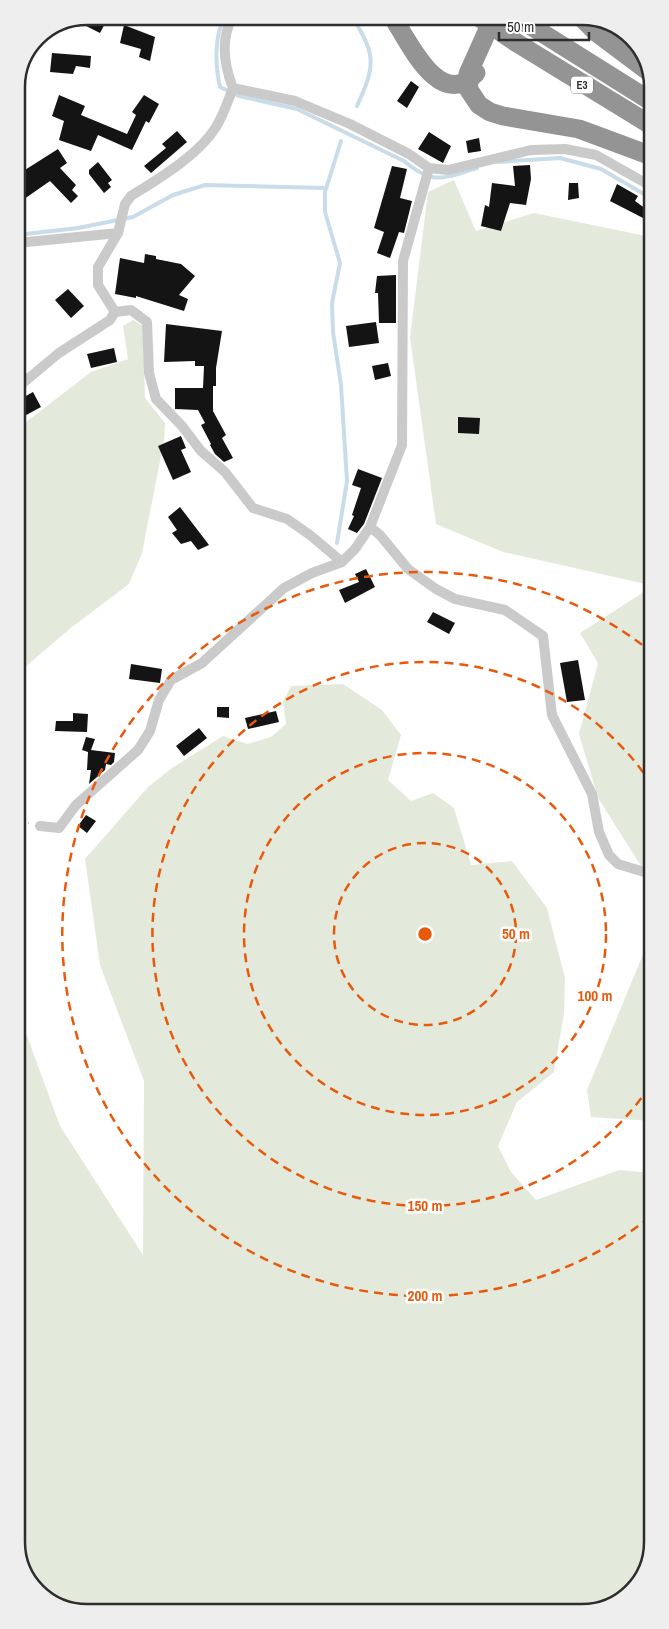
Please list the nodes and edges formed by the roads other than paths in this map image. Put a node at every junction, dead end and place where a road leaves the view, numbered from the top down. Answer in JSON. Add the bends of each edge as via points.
{"nodes":[{"id":1,"x":229,"y":25,"type":"edge"},
{"id":2,"x":398,"y":25,"type":"edge"},
{"id":3,"x":490,"y":25,"type":"edge"},
{"id":4,"x":490,"y":25,"type":"edge"},
{"id":5,"x":501,"y":25,"type":"edge"},
{"id":6,"x":528,"y":25,"type":"edge"},
{"id":7,"x":589,"y":25,"type":"edge"},
{"id":8,"x":640,"y":66,"type":"edge"},
{"id":9,"x":468,"y":82,"type":"junction"},
{"id":10,"x":233,"y":88,"type":"junction"},
{"id":11,"x":644,"y":97,"type":"edge"},
{"id":12,"x":644,"y":121,"type":"edge"},
{"id":13,"x":644,"y":153,"type":"edge"},
{"id":14,"x":427,"y":174,"type":"junction"},
{"id":15,"x":644,"y":181,"type":"edge"},
{"id":16,"x":120,"y":224,"type":"junction"},
{"id":17,"x":25,"y":242,"type":"edge"},
{"id":18,"x":115,"y":312,"type":"junction"},
{"id":19,"x":25,"y":381,"type":"edge"},
{"id":20,"x":370,"y":527,"type":"junction"},
{"id":21,"x":342,"y":562,"type":"junction"},
{"id":22,"x":40,"y":826,"type":"dead end"},
{"id":23,"x":644,"y":872,"type":"edge"}],
"edges":[{"from":1,"to":10,"type":"street","via":[[225,68]]},
{"from":2,"to":9,"type":"highway","via":[[430,73],[448,84]]},
{"from":3,"to":9,"type":"highway","via":[[470,65]]},
{"from":4,"to":12,"type":"highway","number":"E3","bridge":true},
{"from":5,"to":9,"type":"highway"},
{"from":6,"to":11,"type":"highway","number":"E3"},
{"from":7,"to":8,"type":"highway"},
{"from":9,"to":13,"type":"highway","via":[[472,98],[490,112],[579,129]]},
{"from":10,"to":14,"type":"street","via":[[295,101],[350,124],[409,154]]},
{"from":10,"to":16,"type":"street","via":[[210,136],[165,174],[131,196],[125,204]]},
{"from":14,"to":15,"type":"street","via":[[531,150],[565,149],[596,155]]},
{"from":14,"to":20,"type":"street","via":[[403,260],[402,445]]},
{"from":16,"to":17,"type":"street"},
{"from":16,"to":18,"type":"street","via":[[98,267],[98,285]]},
{"from":18,"to":19,"type":"street","via":[[110,320],[59,353]]},
{"from":18,"to":21,"type":"street","via":[[131,310],[147,322],[149,372],[156,399],[201,451],[225,472],[253,508],[287,519]]},
{"from":20,"to":21,"type":"street"},
{"from":20,"to":23,"type":"street","via":[[408,569],[436,589],[455,599],[505,610],[543,636],[552,715],[592,794],[598,832],[609,855],[618,864]]},
{"from":21,"to":22,"type":"street","via":[[312,572],[284,588],[202,663],[171,680],[159,700],[150,731],[138,750],[76,805],[60,828]]}]}
